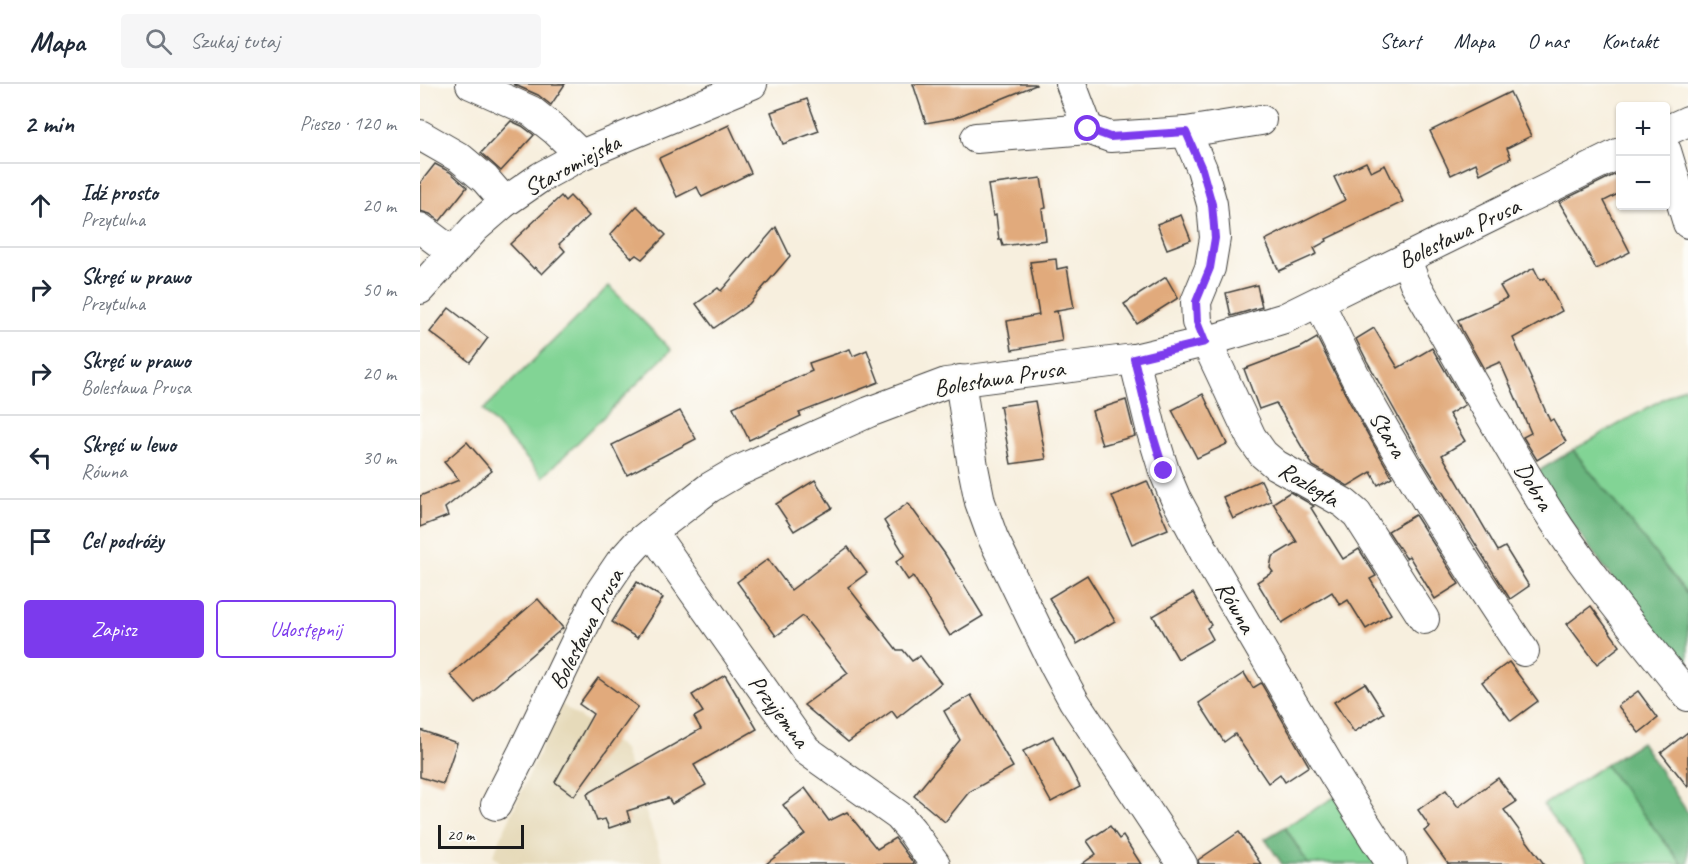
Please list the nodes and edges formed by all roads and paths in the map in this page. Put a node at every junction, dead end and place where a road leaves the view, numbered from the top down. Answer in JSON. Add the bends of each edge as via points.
{"nodes":[{"id":1,"x":471,"y":84,"type":"edge"},
{"id":2,"x":752,"y":84,"type":"edge"},
{"id":3,"x":1071,"y":84,"type":"edge"},
{"id":4,"x":705,"y":93,"type":"edge"},
{"id":5,"x":1261,"y":120,"type":"dead end"},
{"id":6,"x":1688,"y":121,"type":"edge"},
{"id":7,"x":1088,"y":129,"type":"junction"},
{"id":8,"x":1670,"y":129,"type":"edge"},
{"id":9,"x":1186,"y":132,"type":"junction"},
{"id":10,"x":420,"y":135,"type":"edge"},
{"id":11,"x":976,"y":138,"type":"dead end"},
{"id":12,"x":581,"y":155,"type":"junction"},
{"id":13,"x":1616,"y":155,"type":"edge"},
{"id":14,"x":1667,"y":156,"type":"edge"},
{"id":15,"x":505,"y":202,"type":"junction"},
{"id":16,"x":1688,"y":223,"type":"edge"},
{"id":17,"x":420,"y":228,"type":"edge"},
{"id":18,"x":452,"y":252,"type":"junction"},
{"id":19,"x":1406,"y":260,"type":"junction"},
{"id":20,"x":420,"y":288,"type":"edge"},
{"id":21,"x":1319,"y":302,"type":"junction"},
{"id":22,"x":1205,"y":342,"type":"junction"},
{"id":23,"x":1134,"y":359,"type":"junction"},
{"id":24,"x":960,"y":380,"type":"junction"},
{"id":25,"x":652,"y":531,"type":"junction"},
{"id":26,"x":1424,"y":619,"type":"dead end"},
{"id":27,"x":1524,"y":651,"type":"dead end"},
{"id":28,"x":1688,"y":696,"type":"edge"},
{"id":29,"x":496,"y":806,"type":"dead end"},
{"id":30,"x":935,"y":864,"type":"edge"},
{"id":31,"x":1182,"y":864,"type":"edge"},
{"id":32,"x":1392,"y":864,"type":"edge"}],
"edges":[{"from":1,"to":12,"type":"street","via":[[531,111]]},
{"from":2,"to":4,"type":"street","name":"Staromiejska"},
{"from":3,"to":7,"type":"street"},
{"from":4,"to":12,"type":"street","name":"Staromiejska"},
{"from":5,"to":9,"type":"street"},
{"from":6,"to":8,"type":"street"},
{"from":7,"to":9,"type":"street","via":[[1110,137]]},
{"from":7,"to":11,"type":"street"},
{"from":9,"to":22,"type":"street","name":"Rozległa","via":[[1212,204],[1215,238],[1210,268],[1196,302],[1197,322]]},
{"from":10,"to":15,"type":"street","via":[[460,158]]},
{"from":12,"to":15,"type":"street","name":"Staromiejska"},
{"from":13,"to":19,"type":"street","name":"Bolesława Prusa"},
{"from":14,"to":16,"type":"street"},
{"from":15,"to":18,"type":"street","name":"Staromiejska"},
{"from":17,"to":18,"type":"street"},
{"from":18,"to":20,"type":"street","name":"Staromiejska"},
{"from":19,"to":21,"type":"street","name":"Bolesława Prusa"},
{"from":19,"to":28,"type":"street","name":"Dobra","via":[[1415,283],[1541,500],[1626,619]]},
{"from":21,"to":22,"type":"street","name":"Bolesława Prusa","via":[[1267,324]]},
{"from":21,"to":27,"type":"street","name":"Stara","via":[[1372,408]]},
{"from":22,"to":23,"type":"street","name":"Bolesława Prusa"},
{"from":22,"to":26,"type":"street","name":"Rozległa","via":[[1263,454],[1357,514]]},
{"from":23,"to":24,"type":"street","name":"Bolesława Prusa"},
{"from":23,"to":32,"type":"street","name":"Równa","via":[[1152,432],[1175,497],[1334,774]]},
{"from":24,"to":25,"type":"street","name":"Bolesława Prusa","via":[[869,412],[747,466]]},
{"from":24,"to":31,"type":"street","via":[[980,502],[993,538],[1074,701]]},
{"from":25,"to":29,"type":"street","name":"Bolesława Prusa","via":[[620,563],[599,594]]},
{"from":25,"to":30,"type":"street","name":"Przyjemna","via":[[806,750],[899,816]]}]}
